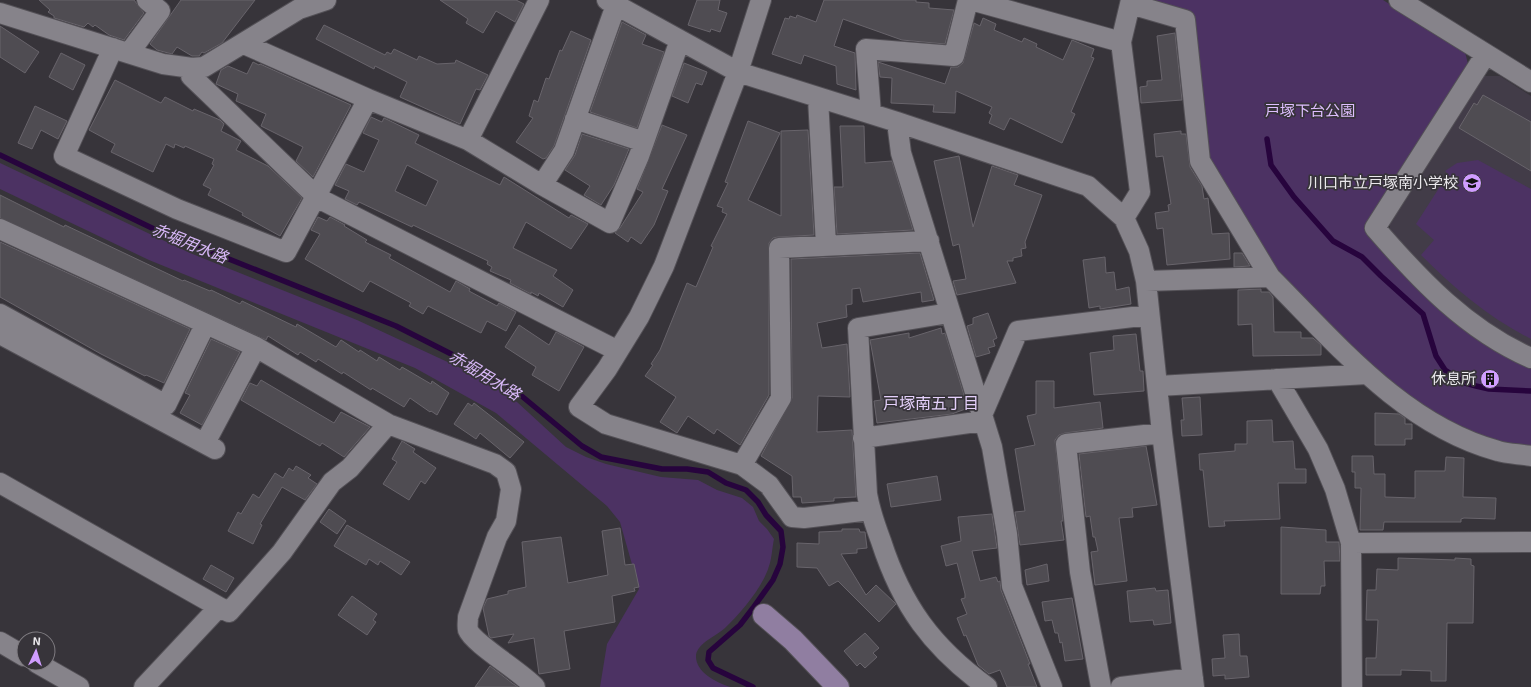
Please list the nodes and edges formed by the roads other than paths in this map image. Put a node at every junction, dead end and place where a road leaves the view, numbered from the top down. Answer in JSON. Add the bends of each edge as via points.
{"nodes":[{"id":1,"x":147,"y":0,"type":"edge"},
{"id":2,"x":326,"y":0,"type":"edge"},
{"id":3,"x":539,"y":0,"type":"edge"},
{"id":4,"x":760,"y":0,"type":"edge"},
{"id":5,"x":970,"y":0,"type":"edge"},
{"id":6,"x":1399,"y":0,"type":"edge"},
{"id":7,"x":1131,"y":2,"type":"edge"},
{"id":8,"x":611,"y":3,"type":"edge"},
{"id":9,"x":294,"y":5,"type":"edge"},
{"id":10,"x":0,"y":13,"type":"edge"},
{"id":11,"x":680,"y":40,"type":"junction"},
{"id":12,"x":1121,"y":42,"type":"junction"},
{"id":13,"x":244,"y":44,"type":"junction"},
{"id":14,"x":121,"y":51,"type":"junction"},
{"id":15,"x":1486,"y":54,"type":"junction"},
{"id":16,"x":192,"y":68,"type":"junction"},
{"id":17,"x":738,"y":72,"type":"junction"},
{"id":18,"x":1531,"y":82,"type":"edge"},
{"id":19,"x":818,"y":98,"type":"junction"},
{"id":20,"x":368,"y":99,"type":"junction"},
{"id":21,"x":871,"y":114,"type":"junction"},
{"id":22,"x":575,"y":119,"type":"junction"},
{"id":23,"x":897,"y":122,"type":"junction"},
{"id":24,"x":468,"y":140,"type":"junction"},
{"id":25,"x":644,"y":142,"type":"junction"},
{"id":26,"x":542,"y":185,"type":"junction"},
{"id":27,"x":316,"y":197,"type":"junction"},
{"id":28,"x":1124,"y":218,"type":"junction"},
{"id":29,"x":0,"y":229,"type":"edge"},
{"id":30,"x":929,"y":241,"type":"junction"},
{"id":31,"x":826,"y":244,"type":"junction"},
{"id":32,"x":1270,"y":278,"type":"junction"},
{"id":33,"x":1146,"y":281,"type":"junction"},
{"id":34,"x":949,"y":313,"type":"junction"},
{"id":35,"x":0,"y":314,"type":"edge"},
{"id":36,"x":1149,"y":315,"type":"junction"},
{"id":37,"x":205,"y":325,"type":"junction"},
{"id":38,"x":0,"y":334,"type":"edge"},
{"id":39,"x":256,"y":347,"type":"junction"},
{"id":40,"x":618,"y":351,"type":"junction"},
{"id":41,"x":1531,"y":358,"type":"edge"},
{"id":42,"x":1367,"y":374,"type":"junction"},
{"id":43,"x":1277,"y":379,"type":"junction"},
{"id":44,"x":1158,"y":386,"type":"junction"},
{"id":45,"x":983,"y":418,"type":"junction"},
{"id":46,"x":388,"y":424,"type":"junction"},
{"id":47,"x":1162,"y":433,"type":"junction"},
{"id":48,"x":863,"y":438,"type":"junction"},
{"id":49,"x":1531,"y":456,"type":"edge"},
{"id":50,"x":742,"y":465,"type":"junction"},
{"id":51,"x":0,"y":483,"type":"edge"},
{"id":52,"x":870,"y":510,"type":"junction"},
{"id":53,"x":1531,"y":542,"type":"edge"},
{"id":54,"x":1351,"y":543,"type":"junction"},
{"id":55,"x":219,"y":607,"type":"junction"},
{"id":56,"x":764,"y":615,"type":"dead end"},
{"id":57,"x":0,"y":642,"type":"edge"},
{"id":58,"x":16,"y":651,"type":"edge"},
{"id":59,"x":51,"y":671,"type":"edge"},
{"id":60,"x":1194,"y":682,"type":"edge"},
{"id":61,"x":78,"y":687,"type":"edge"},
{"id":62,"x":144,"y":687,"type":"edge"},
{"id":63,"x":535,"y":687,"type":"edge"},
{"id":64,"x":838,"y":687,"type":"edge"},
{"id":65,"x":988,"y":687,"type":"edge"},
{"id":66,"x":1052,"y":687,"type":"edge"},
{"id":67,"x":1101,"y":687,"type":"edge"},
{"id":68,"x":1121,"y":687,"type":"edge"},
{"id":69,"x":1352,"y":687,"type":"edge"}],
"edges":[{"from":1,"to":14,"type":"street","via":[[160,11]]},
{"from":2,"to":9,"type":"street"},
{"from":3,"to":24,"type":"street"},
{"from":4,"to":17,"type":"street"},
{"from":5,"to":12,"type":"street"},
{"from":5,"to":21,"type":"street","via":[[954,56],[866,49]]},
{"from":6,"to":15,"type":"street"},
{"from":7,"to":12,"type":"street"},
{"from":7,"to":32,"type":"street","via":[[1184,20],[1200,160]]},
{"from":8,"to":11,"type":"street"},
{"from":8,"to":22,"type":"street"},
{"from":9,"to":13,"type":"street"},
{"from":10,"to":14,"type":"street"},
{"from":11,"to":17,"type":"street"},
{"from":11,"to":25,"type":"street"},
{"from":12,"to":28,"type":"street","via":[[1140,192]]},
{"from":13,"to":16,"type":"street","via":[[204,67]]},
{"from":13,"to":20,"type":"street"},
{"from":14,"to":16,"type":"street","via":[[163,64]]},
{"from":14,"to":27,"type":"street","via":[[64,156],[178,210],[286,252]]},
{"from":15,"to":18,"type":"street"},
{"from":15,"to":41,"type":"street","via":[[1375,228],[1410,268],[1456,312],[1515,351]]},
{"from":16,"to":27,"type":"street","via":[[191,76]]},
{"from":17,"to":19,"type":"street"},
{"from":17,"to":40,"type":"street","via":[[664,266],[639,317]]},
{"from":19,"to":21,"type":"street"},
{"from":19,"to":31,"type":"street"},
{"from":20,"to":24,"type":"street"},
{"from":20,"to":27,"type":"street"},
{"from":21,"to":23,"type":"street"},
{"from":22,"to":25,"type":"street"},
{"from":22,"to":26,"type":"street","via":[[564,151]]},
{"from":23,"to":28,"type":"street","via":[[1088,186]]},
{"from":23,"to":30,"type":"street","via":[[901,153]]},
{"from":24,"to":26,"type":"street"},
{"from":25,"to":26,"type":"street","via":[[610,223]]},
{"from":27,"to":40,"type":"street"},
{"from":28,"to":33,"type":"street","via":[[1139,251]]},
{"from":29,"to":37,"type":"street"},
{"from":30,"to":31,"type":"street"},
{"from":30,"to":34,"type":"street"},
{"from":31,"to":50,"type":"street","via":[[779,248],[781,398]]},
{"from":32,"to":33,"type":"street"},
{"from":32,"to":42,"type":"street"},
{"from":33,"to":36,"type":"street"},
{"from":34,"to":45,"type":"street"},
{"from":34,"to":48,"type":"street","via":[[858,328]]},
{"from":35,"to":37,"type":"street","via":[[166,405]]},
{"from":36,"to":44,"type":"street"},
{"from":36,"to":45,"type":"street","via":[[1018,331]]},
{"from":37,"to":39,"type":"street"},
{"from":38,"to":39,"type":"street","via":[[210,446]]},
{"from":39,"to":46,"type":"street"},
{"from":40,"to":50,"type":"street","via":[[579,408],[606,424]]},
{"from":42,"to":43,"type":"street"},
{"from":42,"to":49,"type":"street","via":[[1405,406],[1457,436],[1498,451]]},
{"from":43,"to":44,"type":"street"},
{"from":43,"to":54,"type":"street","via":[[1318,450],[1335,489]]},
{"from":44,"to":47,"type":"street"},
{"from":45,"to":48,"type":"street"},
{"from":45,"to":66,"type":"street","via":[[996,467],[1012,586]]},
{"from":46,"to":55,"type":"street","via":[[350,468],[332,482],[282,552],[229,612]]},
{"from":46,"to":63,"type":"street","via":[[495,464],[506,472],[511,489],[506,521],[497,537],[468,617],[468,630],[476,641]]},
{"from":47,"to":60,"type":"street"},
{"from":47,"to":67,"type":"street","via":[[1066,444],[1080,572]]},
{"from":48,"to":52,"type":"street"},
{"from":50,"to":52,"type":"street","via":[[770,485],[792,517],[804,518]]},
{"from":51,"to":55,"type":"street"},
{"from":52,"to":65,"type":"street","via":[[890,569],[927,633]]},
{"from":53,"to":54,"type":"street"},
{"from":54,"to":69,"type":"street"},
{"from":55,"to":62,"type":"street"},
{"from":56,"to":64,"type":"street","via":[[793,640]]},
{"from":57,"to":58,"type":"street"},
{"from":59,"to":61,"type":"street"},
{"from":60,"to":68,"type":"street"}]}
